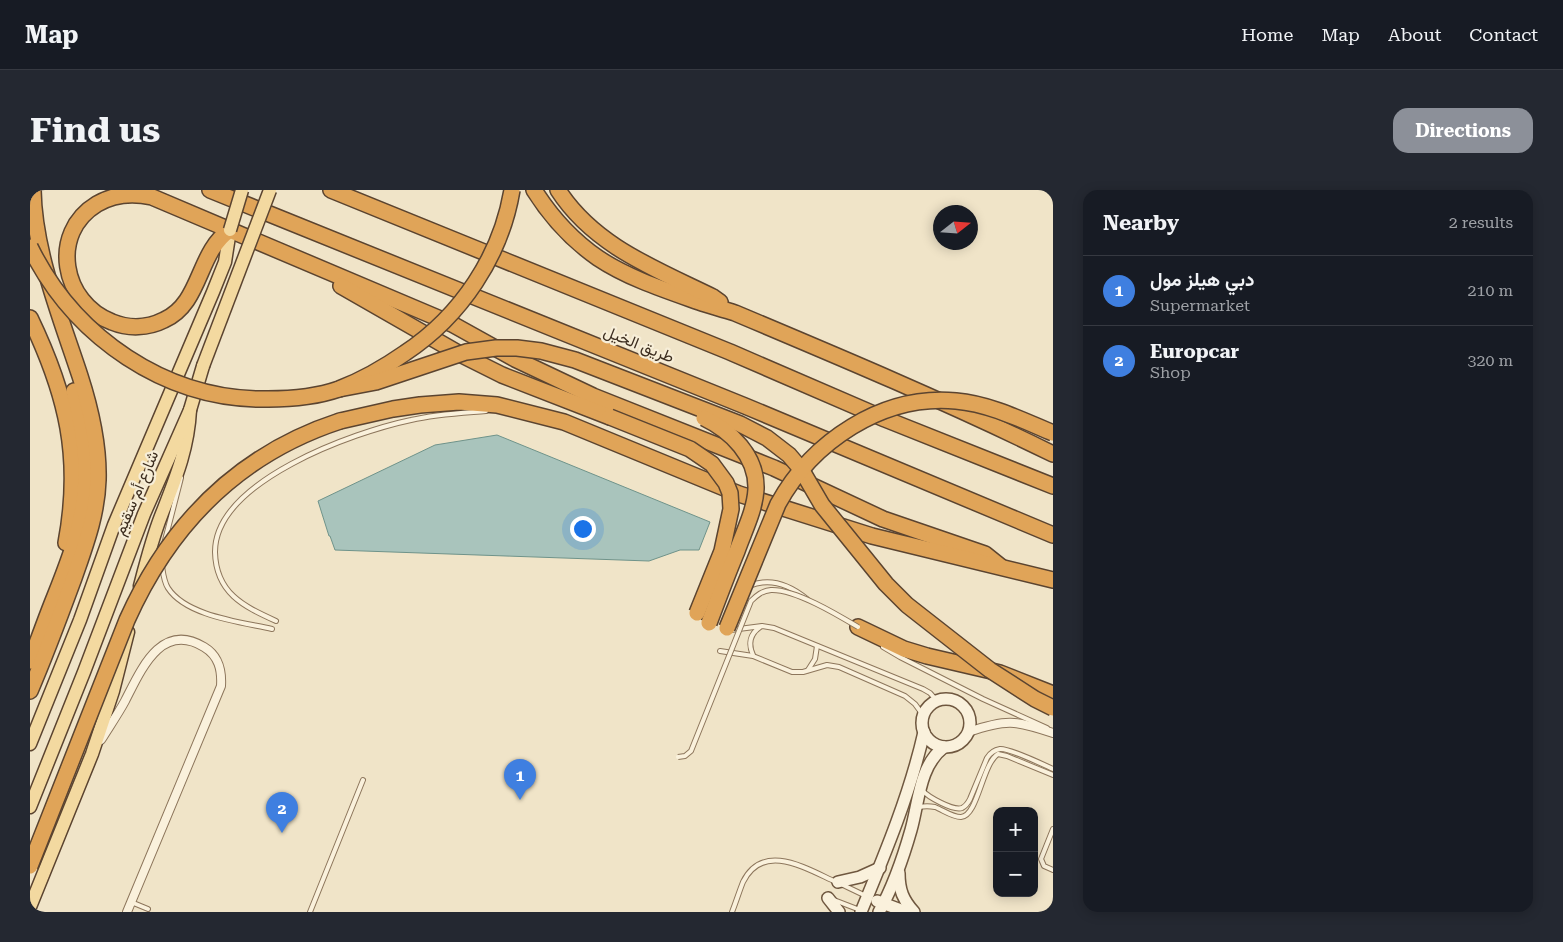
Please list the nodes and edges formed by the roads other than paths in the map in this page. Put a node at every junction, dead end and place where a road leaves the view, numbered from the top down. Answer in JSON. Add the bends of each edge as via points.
{"nodes":[{"id":1,"x":210,"y":190,"type":"edge"},
{"id":2,"x":242,"y":190,"type":"edge"},
{"id":3,"x":270,"y":190,"type":"edge"},
{"id":4,"x":331,"y":190,"type":"edge"},
{"id":5,"x":512,"y":190,"type":"edge"},
{"id":6,"x":534,"y":190,"type":"edge"},
{"id":7,"x":558,"y":190,"type":"edge"},
{"id":8,"x":33,"y":192,"type":"edge"},
{"id":9,"x":230,"y":230,"type":"junction"},
{"id":10,"x":30,"y":247,"type":"edge"},
{"id":11,"x":282,"y":251,"type":"junction"},
{"id":12,"x":732,"y":312,"type":"junction"},
{"id":13,"x":30,"y":318,"type":"edge"},
{"id":14,"x":61,"y":318,"type":"junction"},
{"id":15,"x":340,"y":388,"type":"junction"},
{"id":16,"x":647,"y":388,"type":"junction"},
{"id":17,"x":190,"y":410,"type":"junction"},
{"id":18,"x":518,"y":410,"type":"junction"},
{"id":19,"x":1053,"y":433,"type":"edge"},
{"id":20,"x":1053,"y":454,"type":"edge"},
{"id":21,"x":182,"y":460,"type":"junction"},
{"id":22,"x":1053,"y":486,"type":"edge"},
{"id":23,"x":1053,"y":535,"type":"edge"},
{"id":24,"x":1000,"y":566,"type":"junction"},
{"id":25,"x":1053,"y":580,"type":"edge"},
{"id":26,"x":55,"y":595,"type":"junction"},
{"id":27,"x":808,"y":600,"type":"junction"},
{"id":28,"x":697,"y":613,"type":"dead end"},
{"id":29,"x":276,"y":621,"type":"dead end"},
{"id":30,"x":762,"y":626,"type":"junction"},
{"id":31,"x":722,"y":627,"type":"junction"},
{"id":32,"x":858,"y":627,"type":"junction"},
{"id":33,"x":272,"y":629,"type":"dead end"},
{"id":34,"x":818,"y":646,"type":"junction"},
{"id":35,"x":720,"y":651,"type":"dead end"},
{"id":36,"x":754,"y":656,"type":"junction"},
{"id":37,"x":30,"y":661,"type":"edge"},
{"id":38,"x":808,"y":670,"type":"junction"},
{"id":39,"x":30,"y":691,"type":"edge"},
{"id":40,"x":1053,"y":694,"type":"edge"},
{"id":41,"x":936,"y":700,"type":"junction"},
{"id":42,"x":1053,"y":708,"type":"edge"},
{"id":43,"x":43,"y":711,"type":"junction"},
{"id":44,"x":923,"y":715,"type":"junction"},
{"id":45,"x":30,"y":729,"type":"edge"},
{"id":46,"x":924,"y":732,"type":"junction"},
{"id":47,"x":968,"y":732,"type":"junction"},
{"id":48,"x":1053,"y":732,"type":"edge"},
{"id":49,"x":30,"y":744,"type":"edge"},
{"id":50,"x":944,"y":746,"type":"junction"},
{"id":51,"x":92,"y":754,"type":"junction"},
{"id":52,"x":678,"y":758,"type":"dead end"},
{"id":53,"x":1053,"y":769,"type":"edge"},
{"id":54,"x":1053,"y":776,"type":"edge"},
{"id":55,"x":363,"y":780,"type":"dead end"},
{"id":56,"x":920,"y":787,"type":"junction"},
{"id":57,"x":30,"y":807,"type":"edge"},
{"id":58,"x":917,"y":807,"type":"junction"},
{"id":59,"x":1053,"y":829,"type":"edge"},
{"id":60,"x":30,"y":866,"type":"edge"},
{"id":61,"x":899,"y":866,"type":"junction"},
{"id":62,"x":880,"y":868,"type":"junction"},
{"id":63,"x":1053,"y":870,"type":"edge"},
{"id":64,"x":838,"y":882,"type":"junction"},
{"id":65,"x":825,"y":897,"type":"joint"},
{"id":66,"x":868,"y":897,"type":"junction"},
{"id":67,"x":131,"y":902,"type":"junction"},
{"id":68,"x":30,"y":908,"type":"edge"},
{"id":69,"x":881,"y":908,"type":"edge"},
{"id":70,"x":148,"y":909,"type":"dead end"},
{"id":71,"x":862,"y":911,"type":"edge"},
{"id":72,"x":127,"y":912,"type":"edge"},
{"id":73,"x":310,"y":912,"type":"edge"},
{"id":74,"x":732,"y":912,"type":"edge"},
{"id":75,"x":839,"y":912,"type":"edge"},
{"id":76,"x":906,"y":912,"type":"edge"},
{"id":77,"x":914,"y":912,"type":"edge"}],
"edges":[{"from":1,"to":23,"type":"highway","name":"طريق الخيل","via":[[745,406]]},
{"from":2,"to":9,"type":"main road","name":"شارع أم سقيم","bridge":true},
{"from":3,"to":17,"type":"main road","name":"شارع أم سقيم","bridge":true,"via":[[203,366]]},
{"from":4,"to":22,"type":"highway","name":"طريق الخيل"},
{"from":5,"to":15,"type":"highway","bridge":true,"via":[[508,213],[494,249],[475,284],[457,307],[414,347]]},
{"from":6,"to":12,"type":"highway","via":[[558,223],[599,258],[666,290]]},
{"from":7,"to":12,"type":"highway","via":[[588,225],[623,253],[713,297]]},
{"from":8,"to":14,"type":"highway","via":[[40,244]]},
{"from":9,"to":11,"type":"highway","via":[[212,248],[187,301],[173,315],[157,323],[131,327],[106,320],[84,304],[73,288],[67,260],[77,224],[97,204],[129,194],[164,200]]},
{"from":9,"to":43,"type":"main road","name":"شارع أم سقيم","via":[[225,262],[125,498]]},
{"from":10,"to":15,"type":"highway","bridge":true,"via":[[56,290],[86,326],[118,352],[164,378],[201,392],[244,399],[297,398]]},
{"from":11,"to":24,"type":"highway","via":[[452,324],[593,396],[774,468],[883,519],[985,554]]},
{"from":11,"to":28,"type":"highway","bridge":true,"via":[[458,353],[525,385],[690,449],[712,464],[726,482],[731,509],[722,551]]},
{"from":12,"to":20,"type":"highway","via":[[944,403]]},
{"from":13,"to":26,"type":"highway","via":[[58,384],[72,450],[72,505]]},
{"from":14,"to":26,"type":"highway","via":[[65,355],[82,428],[86,480],[84,507],[71,559]]},
{"from":14,"to":39,"type":"highway","via":[[94,429],[97,495],[87,542]]},
{"from":15,"to":16,"type":"highway","bridge":true,"via":[[376,382],[466,352],[496,348],[535,350],[564,356]]},
{"from":16,"to":31,"type":"highway","bridge":true,"via":[[726,432],[741,446],[755,478],[752,510]]},
{"from":16,"to":42,"type":"highway","bridge":true,"via":[[740,424],[775,444],[797,465],[822,505],[896,595],[990,670],[1034,700]]},
{"from":17,"to":21,"type":"main road"},
{"from":17,"to":57,"type":"main road","name":"شارع أم سقيم","via":[[144,514]]},
{"from":18,"to":24,"type":"highway","via":[[564,422],[740,494],[872,536]]},
{"from":18,"to":29,"type":"lane","via":[[440,414],[371,430],[312,453],[249,493],[219,529],[215,550],[218,570],[224,587],[234,598]]},
{"from":18,"to":60,"type":"highway","bridge":true,"via":[[471,402],[434,404],[340,421],[287,442],[239,473],[198,510],[162,554],[143,586]]},
{"from":19,"to":31,"type":"highway","bridge":true,"via":[[1004,413],[955,401],[904,405],[852,426],[824,446],[787,488]]},
{"from":21,"to":33,"type":"lane","via":[[181,482],[162,555],[167,587],[179,600],[197,610]]},
{"from":21,"to":51,"type":"main road","via":[[147,560],[113,690]]},
{"from":24,"to":25,"type":"highway"},
{"from":26,"to":37,"type":"highway"},
{"from":27,"to":31,"type":"lane","bridge":true,"via":[[780,584],[755,584],[735,598]]},
{"from":27,"to":32,"type":"lane","bridge":true},
{"from":27,"to":52,"type":"lane","bridge":true,"via":[[772,590],[764,591],[751,601],[691,751]]},
{"from":30,"to":31,"type":"lane"},
{"from":30,"to":34,"type":"lane"},
{"from":30,"to":36,"type":"lane","via":[[751,638]]},
{"from":32,"to":40,"type":"highway","via":[[904,649],[1000,673]]},
{"from":32,"to":48,"type":"lane","via":[[900,658]]},
{"from":34,"to":38,"type":"lane"},
{"from":34,"to":41,"type":"lane","via":[[923,689]]},
{"from":35,"to":36,"type":"lane"},
{"from":36,"to":38,"type":"lane","via":[[792,672]]},
{"from":38,"to":44,"type":"lane","via":[[826,665],[839,667],[900,693]]},
{"from":41,"to":44,"type":"main road"},
{"from":41,"to":47,"type":"main road","via":[[960,703],[969,716]]},
{"from":43,"to":45,"type":"main road"},
{"from":43,"to":49,"type":"main road","name":"شارع أم سقيم"},
{"from":44,"to":46,"type":"main road"},
{"from":46,"to":50,"type":"main road","via":[[930,741]]},
{"from":46,"to":62,"type":"main road"},
{"from":47,"to":48,"type":"street","via":[[1000,722],[1015,722]]},
{"from":47,"to":50,"type":"main road","via":[[958,743]]},
{"from":50,"to":56,"type":"main road","via":[[930,762]]},
{"from":51,"to":67,"type":"street","via":[[149,657],[158,648],[170,641],[183,640],[196,642],[208,649],[217,660],[221,686]]},
{"from":51,"to":68,"type":"main road"},
{"from":53,"to":56,"type":"lane","via":[[999,749],[987,758],[970,799],[962,807],[956,808],[931,798]]},
{"from":54,"to":58,"type":"lane","via":[[998,754],[991,761],[971,809],[964,816],[932,807]]},
{"from":55,"to":73,"type":"lane"},
{"from":56,"to":58,"type":"main road"},
{"from":58,"to":61,"type":"main road"},
{"from":59,"to":63,"type":"lane","via":[[1041,859],[1044,866]]},
{"from":61,"to":69,"type":"main road"},
{"from":61,"to":77,"type":"main road","via":[[901,894]]},
{"from":62,"to":64,"type":"main road"},
{"from":62,"to":66,"type":"main road"},
{"from":64,"to":66,"type":"lane"},
{"from":64,"to":74,"type":"lane","via":[[788,861],[770,861],[754,868],[748,875]]},
{"from":65,"to":71,"type":"lane"},
{"from":65,"to":75,"type":"main road"},
{"from":66,"to":69,"type":"main road"},
{"from":66,"to":71,"type":"main road"},
{"from":67,"to":70,"type":"lane"},
{"from":67,"to":72,"type":"street"},
{"from":69,"to":76,"type":"main road"}]}
